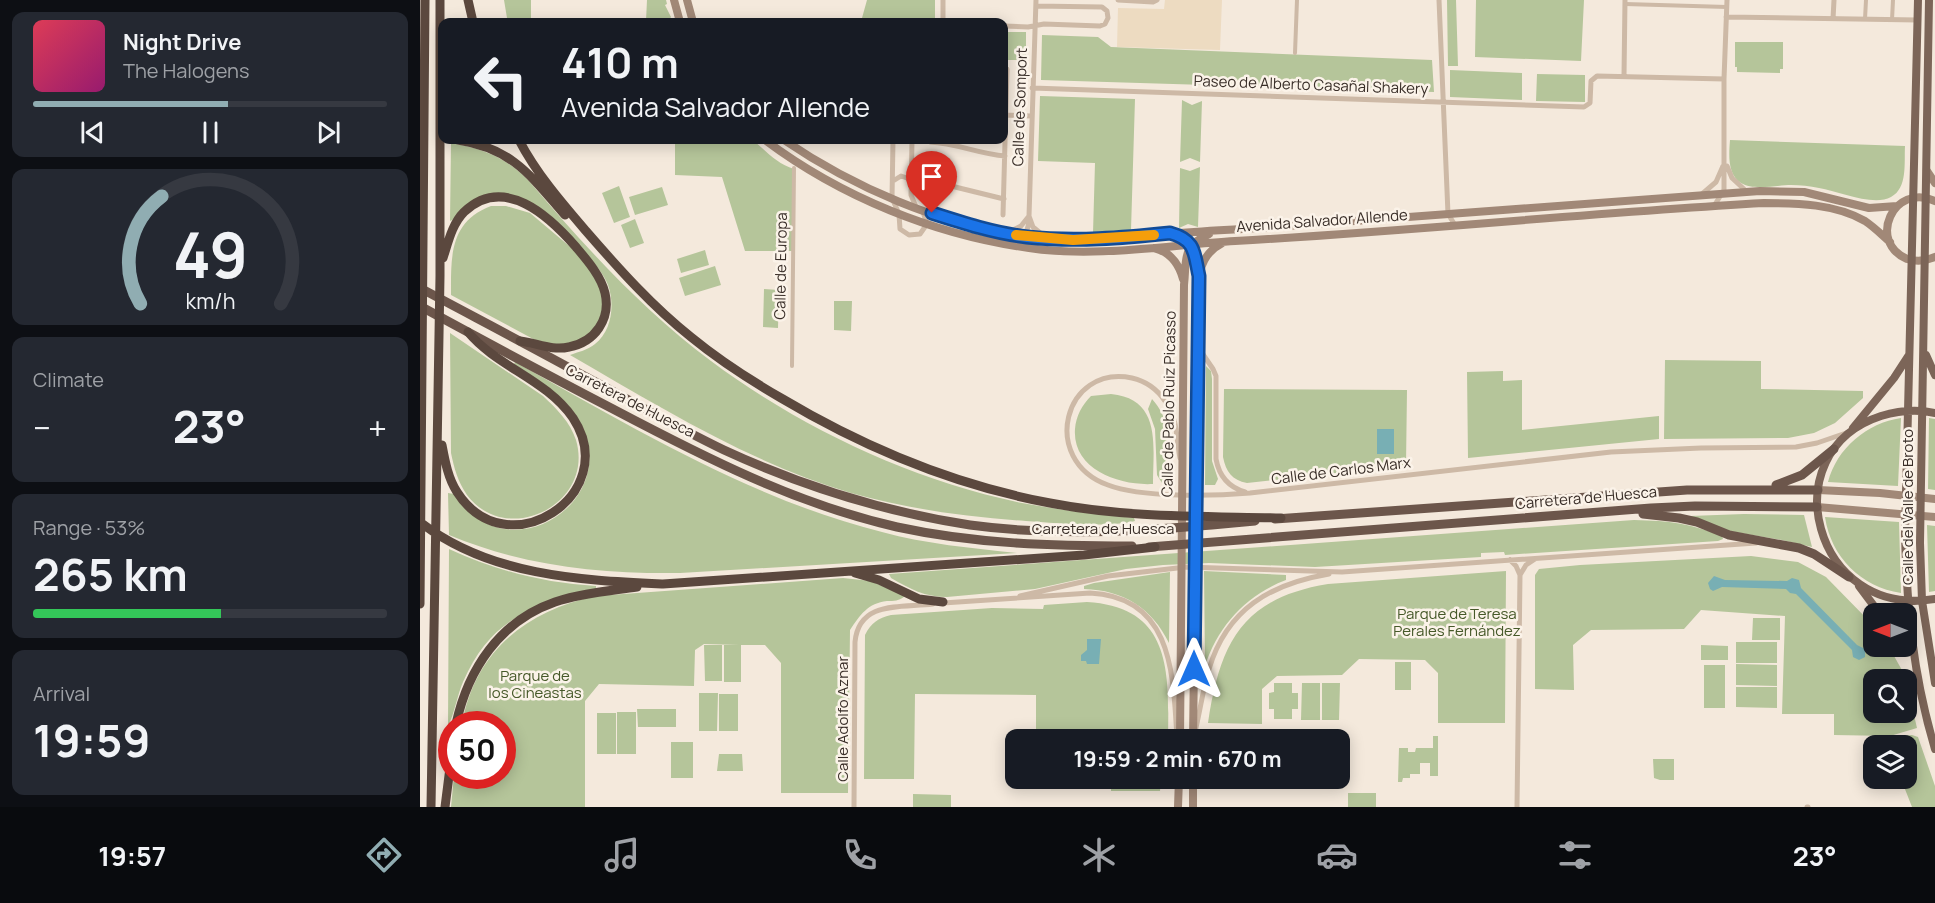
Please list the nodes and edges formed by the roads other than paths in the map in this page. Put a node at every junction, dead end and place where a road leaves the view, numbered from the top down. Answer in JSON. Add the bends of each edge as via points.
{"nodes":[{"id":1,"x":425,"y":0,"type":"edge"},
{"id":2,"x":440,"y":0,"type":"edge"},
{"id":3,"x":468,"y":0,"type":"edge"},
{"id":4,"x":674,"y":0,"type":"edge"},
{"id":5,"x":687,"y":0,"type":"edge"},
{"id":6,"x":944,"y":0,"type":"edge"},
{"id":7,"x":1118,"y":0,"type":"edge"},
{"id":8,"x":1157,"y":0,"type":"edge"},
{"id":9,"x":1297,"y":0,"type":"edge"},
{"id":10,"x":1439,"y":0,"type":"edge"},
{"id":11,"x":1834,"y":0,"type":"edge"},
{"id":12,"x":1866,"y":0,"type":"edge"},
{"id":13,"x":1893,"y":0,"type":"edge"},
{"id":14,"x":1918,"y":0,"type":"edge"},
{"id":15,"x":1929,"y":0,"type":"edge"},
{"id":16,"x":1136,"y":1,"type":"edge"},
{"id":17,"x":1625,"y":2,"type":"edge"},
{"id":18,"x":1036,"y":3,"type":"edge"},
{"id":19,"x":1068,"y":3,"type":"edge"},
{"id":20,"x":1727,"y":3,"type":"edge"},
{"id":21,"x":1726,"y":16,"type":"junction"},
{"id":22,"x":440,"y":18,"type":"edge"},
{"id":23,"x":472,"y":18,"type":"edge"},
{"id":24,"x":679,"y":18,"type":"edge"},
{"id":25,"x":692,"y":18,"type":"edge"},
{"id":26,"x":943,"y":18,"type":"edge"},
{"id":27,"x":1833,"y":19,"type":"junction"},
{"id":28,"x":1865,"y":19,"type":"junction"},
{"id":29,"x":1892,"y":20,"type":"junction"},
{"id":30,"x":1917,"y":20,"type":"junction"},
{"id":31,"x":1008,"y":26,"type":"edge"},
{"id":32,"x":1035,"y":26,"type":"junction"},
{"id":33,"x":1295,"y":53,"type":"dead end"},
{"id":34,"x":1931,"y":68,"type":"edge"},
{"id":35,"x":1624,"y":76,"type":"junction"},
{"id":36,"x":1724,"y":79,"type":"junction"},
{"id":37,"x":1032,"y":88,"type":"junction"},
{"id":38,"x":1442,"y":101,"type":"junction"},
{"id":39,"x":1008,"y":115,"type":"edge"},
{"id":40,"x":1031,"y":116,"type":"junction"},
{"id":41,"x":440,"y":144,"type":"edge"},
{"id":42,"x":476,"y":144,"type":"edge"},
{"id":43,"x":522,"y":144,"type":"edge"},
{"id":44,"x":771,"y":144,"type":"edge"},
{"id":45,"x":791,"y":144,"type":"edge"},
{"id":46,"x":893,"y":144,"type":"edge"},
{"id":47,"x":912,"y":144,"type":"edge"},
{"id":48,"x":950,"y":144,"type":"edge"},
{"id":49,"x":1005,"y":144,"type":"edge"},
{"id":50,"x":1005,"y":156,"type":"junction"},
{"id":51,"x":1725,"y":159,"type":"junction"},
{"id":52,"x":794,"y":168,"type":"dead end"},
{"id":53,"x":1927,"y":171,"type":"junction"},
{"id":54,"x":892,"y":182,"type":"junction"},
{"id":55,"x":911,"y":182,"type":"junction"},
{"id":56,"x":1935,"y":183,"type":"edge"},
{"id":57,"x":930,"y":184,"type":"dead end"},
{"id":58,"x":1746,"y":192,"type":"junction"},
{"id":59,"x":1724,"y":194,"type":"junction"},
{"id":60,"x":1698,"y":195,"type":"junction"},
{"id":61,"x":892,"y":198,"type":"junction"},
{"id":62,"x":1913,"y":198,"type":"junction"},
{"id":63,"x":1004,"y":199,"type":"junction"},
{"id":64,"x":1931,"y":200,"type":"edge"},
{"id":65,"x":1626,"y":202,"type":"junction"},
{"id":66,"x":1714,"y":206,"type":"junction"},
{"id":67,"x":1897,"y":206,"type":"junction"},
{"id":68,"x":918,"y":208,"type":"junction"},
{"id":69,"x":899,"y":214,"type":"junction"},
{"id":70,"x":1448,"y":214,"type":"junction"},
{"id":71,"x":1621,"y":214,"type":"junction"},
{"id":72,"x":1003,"y":215,"type":"dead end"},
{"id":73,"x":1029,"y":218,"type":"junction"},
{"id":74,"x":927,"y":224,"type":"junction"},
{"id":75,"x":1455,"y":225,"type":"junction"},
{"id":76,"x":1213,"y":231,"type":"junction"},
{"id":77,"x":1006,"y":233,"type":"junction"},
{"id":78,"x":1170,"y":233,"type":"junction"},
{"id":79,"x":1026,"y":237,"type":"junction"},
{"id":80,"x":1047,"y":238,"type":"junction"},
{"id":81,"x":1229,"y":242,"type":"junction"},
{"id":82,"x":1890,"y":242,"type":"junction"},
{"id":83,"x":1012,"y":245,"type":"junction"},
{"id":84,"x":1191,"y":245,"type":"junction"},
{"id":85,"x":1149,"y":248,"type":"junction"},
{"id":86,"x":1935,"y":257,"type":"edge"},
{"id":87,"x":1912,"y":260,"type":"junction"},
{"id":88,"x":1925,"y":261,"type":"junction"},
{"id":89,"x":440,"y":271,"type":"junction"},
{"id":90,"x":1199,"y":276,"type":"junction"},
{"id":91,"x":1184,"y":285,"type":"junction"},
{"id":92,"x":420,"y":288,"type":"edge"},
{"id":93,"x":638,"y":290,"type":"junction"},
{"id":94,"x":420,"y":306,"type":"edge"},
{"id":95,"x":468,"y":332,"type":"junction"},
{"id":96,"x":520,"y":341,"type":"junction"},
{"id":97,"x":1198,"y":345,"type":"junction"},
{"id":98,"x":1924,"y":349,"type":"junction"},
{"id":99,"x":1909,"y":355,"type":"junction"},
{"id":100,"x":792,"y":366,"type":"dead end"},
{"id":101,"x":1935,"y":375,"type":"edge"},
{"id":102,"x":1909,"y":411,"type":"junction"},
{"id":103,"x":1923,"y":411,"type":"junction"},
{"id":104,"x":1935,"y":413,"type":"edge"},
{"id":105,"x":439,"y":429,"type":"junction"},
{"id":106,"x":1851,"y":430,"type":"junction"},
{"id":107,"x":1834,"y":449,"type":"junction"},
{"id":108,"x":1181,"y":466,"type":"junction"},
{"id":109,"x":1762,"y":488,"type":"junction"},
{"id":110,"x":1818,"y":490,"type":"junction"},
{"id":111,"x":1250,"y":493,"type":"junction"},
{"id":112,"x":421,"y":496,"type":"edge"},
{"id":113,"x":1906,"y":496,"type":"junction"},
{"id":114,"x":1920,"y":497,"type":"junction"},
{"id":115,"x":1935,"y":499,"type":"edge"},
{"id":116,"x":1817,"y":507,"type":"junction"},
{"id":117,"x":1605,"y":513,"type":"junction"},
{"id":118,"x":1905,"y":513,"type":"junction"},
{"id":119,"x":1920,"y":515,"type":"junction"},
{"id":120,"x":1935,"y":517,"type":"edge"},
{"id":121,"x":1281,"y":518,"type":"junction"},
{"id":122,"x":420,"y":522,"type":"edge"},
{"id":123,"x":1766,"y":543,"type":"junction"},
{"id":124,"x":1155,"y":547,"type":"junction"},
{"id":125,"x":421,"y":556,"type":"edge"},
{"id":126,"x":1538,"y":558,"type":"junction"},
{"id":127,"x":1510,"y":560,"type":"junction"},
{"id":128,"x":832,"y":571,"type":"junction"},
{"id":129,"x":1342,"y":572,"type":"junction"},
{"id":130,"x":1520,"y":575,"type":"junction"},
{"id":131,"x":1849,"y":577,"type":"junction"},
{"id":132,"x":1857,"y":583,"type":"junction"},
{"id":133,"x":663,"y":584,"type":"junction"},
{"id":134,"x":1020,"y":596,"type":"junction"},
{"id":135,"x":1935,"y":599,"type":"edge"},
{"id":136,"x":1906,"y":601,"type":"junction"},
{"id":137,"x":1922,"y":601,"type":"junction"},
{"id":138,"x":943,"y":603,"type":"junction"},
{"id":139,"x":1871,"y":603,"type":"edge"},
{"id":140,"x":420,"y":604,"type":"edge"},
{"id":141,"x":1935,"y":649,"type":"edge"},
{"id":142,"x":1910,"y":657,"type":"edge"},
{"id":143,"x":1914,"y":664,"type":"junction"},
{"id":144,"x":1931,"y":664,"type":"junction"},
{"id":145,"x":1935,"y":683,"type":"edge"},
{"id":146,"x":459,"y":711,"type":"edge"},
{"id":147,"x":1177,"y":729,"type":"edge"},
{"id":148,"x":1178,"y":729,"type":"edge"},
{"id":149,"x":1193,"y":729,"type":"edge"},
{"id":150,"x":1195,"y":729,"type":"edge"},
{"id":151,"x":1935,"y":749,"type":"edge"},
{"id":152,"x":447,"y":789,"type":"edge"},
{"id":153,"x":1179,"y":789,"type":"edge"},
{"id":154,"x":1193,"y":789,"type":"edge"},
{"id":155,"x":433,"y":807,"type":"edge"},
{"id":156,"x":445,"y":807,"type":"edge"},
{"id":157,"x":854,"y":807,"type":"edge"},
{"id":158,"x":1178,"y":807,"type":"edge"},
{"id":159,"x":1193,"y":807,"type":"edge"},
{"id":160,"x":1517,"y":807,"type":"edge"}],
"edges":[{"from":1,"to":112,"type":"highway"},
{"from":2,"to":22,"type":"highway"},
{"from":3,"to":23,"type":"highway"},
{"from":4,"to":24,"type":"main road"},
{"from":5,"to":25,"type":"main road"},
{"from":6,"to":26,"type":"street"},
{"from":7,"to":16,"type":"street"},
{"from":8,"to":16,"type":"street"},
{"from":9,"to":33,"type":"street"},
{"from":10,"to":38,"type":"street"},
{"from":11,"to":27,"type":"street"},
{"from":12,"to":28,"type":"street"},
{"from":13,"to":29,"type":"street"},
{"from":14,"to":30,"type":"main road","name":"Calle del Valle de Broto"},
{"from":15,"to":34,"type":"main road","name":"Calle del Valle de Broto"},
{"from":17,"to":20,"type":"street"},
{"from":17,"to":35,"type":"street"},
{"from":18,"to":19,"type":"street"},
{"from":18,"to":32,"type":"street","name":"Calle de Somport"},
{"from":19,"to":32,"type":"street","via":[[1105,9],[1105,24]]},
{"from":20,"to":21,"type":"street"},
{"from":21,"to":27,"type":"street"},
{"from":21,"to":36,"type":"street"},
{"from":27,"to":28,"type":"street"},
{"from":28,"to":29,"type":"street"},
{"from":29,"to":30,"type":"street"},
{"from":30,"to":62,"type":"main road","name":"Calle del Valle de Broto"},
{"from":31,"to":32,"type":"street"},
{"from":32,"to":37,"type":"street","name":"Calle de Somport"},
{"from":34,"to":53,"type":"main road","name":"Calle del Valle de Broto"},
{"from":35,"to":36,"type":"street"},
{"from":35,"to":38,"type":"street","name":"Paseo de Alberto Casañal Shakery","via":[[1594,77],[1589,104],[1584,107]]},
{"from":36,"to":51,"type":"street"},
{"from":37,"to":38,"type":"street","name":"Paseo de Alberto Casañal Shakery"},
{"from":37,"to":40,"type":"street","name":"Calle de Somport"},
{"from":38,"to":70,"type":"street"},
{"from":39,"to":40,"type":"street"},
{"from":40,"to":73,"type":"street","name":"Calle de Somport"},
{"from":41,"to":89,"type":"highway"},
{"from":42,"to":93,"type":"highway","via":[[494,148],[519,165],[597,253]]},
{"from":43,"to":93,"type":"highway","via":[[558,198]]},
{"from":44,"to":69,"type":"main road","name":"Avenida Salvador Allende","via":[[830,181]]},
{"from":45,"to":61,"type":"main road","name":"Avenida Salvador Allende"},
{"from":46,"to":54,"type":"street"},
{"from":47,"to":55,"type":"street"},
{"from":48,"to":50,"type":"street"},
{"from":49,"to":50,"type":"street"},
{"from":50,"to":63,"type":"street"},
{"from":51,"to":58,"type":"street","via":[[1732,178]]},
{"from":51,"to":59,"type":"street"},
{"from":51,"to":60,"type":"street","via":[[1716,182]]},
{"from":52,"to":100,"type":"street","name":"Calle de Europa"},
{"from":53,"to":56,"type":"main road"},
{"from":53,"to":64,"type":"main road","name":"Calle del Valle de Broto"},
{"from":54,"to":55,"type":"street","via":[[901,176]]},
{"from":54,"to":61,"type":"street"},
{"from":55,"to":68,"type":"street","via":[[912,199]]},
{"from":57,"to":63,"type":"street"},
{"from":58,"to":59,"type":"main road","name":"Avenida Salvador Allende"},
{"from":58,"to":67,"type":"main road","name":"Avenida Salvador Allende","via":[[1804,192],[1869,208]]},
{"from":59,"to":60,"type":"main road","name":"Avenida Salvador Allende"},
{"from":59,"to":66,"type":"street"},
{"from":60,"to":65,"type":"main road","name":"Avenida Salvador Allende"},
{"from":61,"to":68,"type":"main road","name":"Avenida Salvador Allende"},
{"from":61,"to":69,"type":"street"},
{"from":62,"to":64,"type":"main road"},
{"from":62,"to":67,"type":"main road"},
{"from":62,"to":87,"type":"main road","name":"Calle del Valle de Broto"},
{"from":63,"to":72,"type":"street"},
{"from":64,"to":88,"type":"main road","name":"Calle del Valle de Broto"},
{"from":65,"to":70,"type":"main road","name":"Avenida Salvador Allende"},
{"from":65,"to":71,"type":"street"},
{"from":66,"to":71,"type":"main road","name":"Avenida Salvador Allende"},
{"from":66,"to":82,"type":"main road","name":"Avenida Salvador Allende","via":[[1791,203],[1836,210],[1865,221]]},
{"from":67,"to":82,"type":"main road","via":[[1888,223]]},
{"from":68,"to":74,"type":"street","via":[[926,216]]},
{"from":68,"to":77,"type":"main road","name":"Avenida Salvador Allende"},
{"from":69,"to":74,"type":"main road","name":"Avenida Salvador Allende"},
{"from":69,"to":74,"type":"street","via":[[900,229],[909,235],[920,234]]},
{"from":70,"to":75,"type":"street"},
{"from":70,"to":76,"type":"main road","name":"Avenida Salvador Allende"},
{"from":71,"to":75,"type":"main road","name":"Avenida Salvador Allende"},
{"from":73,"to":77,"type":"street"},
{"from":73,"to":79,"type":"street"},
{"from":73,"to":80,"type":"street"},
{"from":74,"to":83,"type":"main road","name":"Avenida Salvador Allende"},
{"from":75,"to":81,"type":"main road","name":"Avenida Salvador Allende"},
{"from":76,"to":78,"type":"main road","name":"Avenida Salvador Allende"},
{"from":76,"to":84,"type":"main road","name":"Avenida Salvador Allende"},
{"from":77,"to":79,"type":"main road","name":"Avenida Salvador Allende"},
{"from":78,"to":80,"type":"main road","name":"Avenida Salvador Allende","via":[[1097,239]]},
{"from":78,"to":84,"type":"main road","via":[[1185,238]]},
{"from":79,"to":80,"type":"main road","name":"Avenida Salvador Allende"},
{"from":79,"to":83,"type":"street"},
{"from":81,"to":84,"type":"main road","name":"Avenida Salvador Allende"},
{"from":81,"to":90,"type":"main road","name":"Calle de Pablo Ruiz Picasso","via":[[1209,252]]},
{"from":82,"to":87,"type":"main road","via":[[1900,255]]},
{"from":83,"to":85,"type":"main road","name":"Avenida Salvador Allende","via":[[1050,251]]},
{"from":84,"to":85,"type":"main road","name":"Avenida Salvador Allende"},
{"from":84,"to":90,"type":"main road","name":"Calle de Pablo Ruiz Picasso"},
{"from":84,"to":91,"type":"main road","name":"Calle de Pablo Ruiz Picasso"},
{"from":85,"to":91,"type":"main road","name":"Calle de Pablo Ruiz Picasso","via":[[1170,256]]},
{"from":86,"to":88,"type":"main road"},
{"from":87,"to":88,"type":"main road"},
{"from":87,"to":99,"type":"main road","name":"Calle del Valle de Broto"},
{"from":88,"to":98,"type":"main road","name":"Calle del Valle de Broto"},
{"from":89,"to":96,"type":"highway","via":[[458,221],[464,212],[484,200],[517,200],[550,219],[601,281],[606,312],[599,331],[572,347],[550,348]]},
{"from":89,"to":105,"type":"highway"},
{"from":90,"to":97,"type":"main road","name":"Calle de Pablo Ruiz Picasso"},
{"from":91,"to":108,"type":"main road","name":"Calle de Pablo Ruiz Picasso"},
{"from":92,"to":96,"type":"highway","name":"Carretera de Huesca"},
{"from":93,"to":121,"type":"highway","via":[[692,338],[752,381],[840,431],[920,467],[977,486],[1051,503],[1131,513]]},
{"from":94,"to":95,"type":"highway","name":"Carretera de Huesca"},
{"from":95,"to":105,"type":"highway","via":[[476,342],[553,396],[573,419],[584,444],[579,483],[562,507],[525,525],[485,518],[456,490]]},
{"from":95,"to":124,"type":"highway","name":"Carretera de Huesca","via":[[715,461],[822,505],[897,526],[971,539],[1041,546]]},
{"from":96,"to":121,"type":"highway","name":"Carretera de Huesca","via":[[724,450],[819,488],[891,509],[1028,531],[1155,530]]},
{"from":97,"to":111,"type":"street","name":"Calle de Pablo Ruiz Picasso","via":[[1216,376],[1219,472],[1231,486]]},
{"from":97,"to":149,"type":"main road","name":"Calle de Pablo Ruiz Picasso"},
{"from":98,"to":101,"type":"main road","name":"Calle del Valle de Broto"},
{"from":98,"to":103,"type":"main road","name":"Calle del Valle de Broto"},
{"from":99,"to":102,"type":"main road","name":"Calle del Valle de Broto"},
{"from":99,"to":106,"type":"main road"},
{"from":102,"to":103,"type":"main road"},
{"from":102,"to":106,"type":"main road","via":[[1876,418]]},
{"from":102,"to":113,"type":"main road","name":"Calle del Valle de Broto"},
{"from":103,"to":104,"type":"main road"},
{"from":103,"to":114,"type":"main road","name":"Calle del Valle de Broto"},
{"from":105,"to":155,"type":"highway"},
{"from":106,"to":107,"type":"main road"},
{"from":106,"to":111,"type":"street","name":"Calle de Carlos Marx","via":[[1791,448],[1603,453]]},
{"from":107,"to":109,"type":"highway","via":[[1802,475]]},
{"from":107,"to":110,"type":"main road"},
{"from":108,"to":111,"type":"street","name":"Calle de Carlos Marx","via":[[1172,414],[1162,396],[1149,385],[1129,378],[1105,379],[1088,388],[1073,404],[1067,422],[1068,446],[1079,466],[1098,481],[1145,492]]},
{"from":108,"to":148,"type":"main road","name":"Calle de Pablo Ruiz Picasso"},
{"from":109,"to":110,"type":"highway","name":"Carretera de Huesca"},
{"from":109,"to":121,"type":"highway","name":"Carretera de Huesca","via":[[1664,491]]},
{"from":110,"to":113,"type":"main road"},
{"from":110,"to":116,"type":"main road"},
{"from":112,"to":125,"type":"highway"},
{"from":113,"to":114,"type":"main road"},
{"from":113,"to":118,"type":"main road","name":"Calle del Valle de Broto"},
{"from":114,"to":115,"type":"main road"},
{"from":114,"to":119,"type":"main road","name":"Calle del Valle de Broto"},
{"from":116,"to":117,"type":"highway","name":"Carretera de Huesca","via":[[1695,506]]},
{"from":116,"to":118,"type":"main road"},
{"from":116,"to":131,"type":"main road","via":[[1829,552]]},
{"from":117,"to":123,"type":"highway","via":[[1668,515]]},
{"from":117,"to":124,"type":"highway","name":"Carretera de Huesca"},
{"from":118,"to":119,"type":"main road"},
{"from":118,"to":136,"type":"main road","name":"Calle del Valle de Broto"},
{"from":119,"to":120,"type":"main road"},
{"from":119,"to":137,"type":"main road","name":"Calle del Valle de Broto"},
{"from":122,"to":133,"type":"highway","via":[[471,552],[524,570],[596,581]]},
{"from":123,"to":126,"type":"street"},
{"from":123,"to":131,"type":"highway","via":[[1814,554]]},
{"from":124,"to":128,"type":"highway"},
{"from":125,"to":140,"type":"highway"},
{"from":126,"to":127,"type":"street"},
{"from":126,"to":130,"type":"street","via":[[1526,565]]},
{"from":127,"to":129,"type":"street"},
{"from":127,"to":130,"type":"street"},
{"from":128,"to":133,"type":"highway"},
{"from":128,"to":138,"type":"highway","via":[[865,575],[919,599]]},
{"from":129,"to":134,"type":"street","via":[[1186,567],[1108,576]]},
{"from":129,"to":150,"type":"street","via":[[1279,587],[1235,620],[1215,652]]},
{"from":130,"to":160,"type":"street"},
{"from":131,"to":132,"type":"main road"},
{"from":132,"to":136,"type":"main road","via":[[1876,594]]},
{"from":132,"to":139,"type":"main road"},
{"from":133,"to":146,"type":"highway","via":[[575,596],[523,617],[483,656],[465,689]]},
{"from":134,"to":138,"type":"street"},
{"from":134,"to":147,"type":"street","via":[[1106,595],[1130,603],[1145,615],[1160,634],[1169,657]]},
{"from":135,"to":137,"type":"main road"},
{"from":136,"to":137,"type":"main road"},
{"from":136,"to":143,"type":"main road","name":"Calle del Valle de Broto"},
{"from":137,"to":144,"type":"main road","name":"Calle del Valle de Broto"},
{"from":138,"to":157,"type":"street","name":"Calle Adolfo Aznar","via":[[883,608],[874,611],[857,631]]},
{"from":141,"to":144,"type":"main road","name":"Calle del Valle de Broto"},
{"from":142,"to":143,"type":"main road","name":"Calle del Valle de Broto"},
{"from":143,"to":151,"type":"main road","name":"Calle del Valle de Broto"},
{"from":144,"to":145,"type":"main road","name":"Calle del Valle de Broto"},
{"from":152,"to":156,"type":"highway"},
{"from":153,"to":158,"type":"main road"},
{"from":154,"to":159,"type":"main road"}]}
